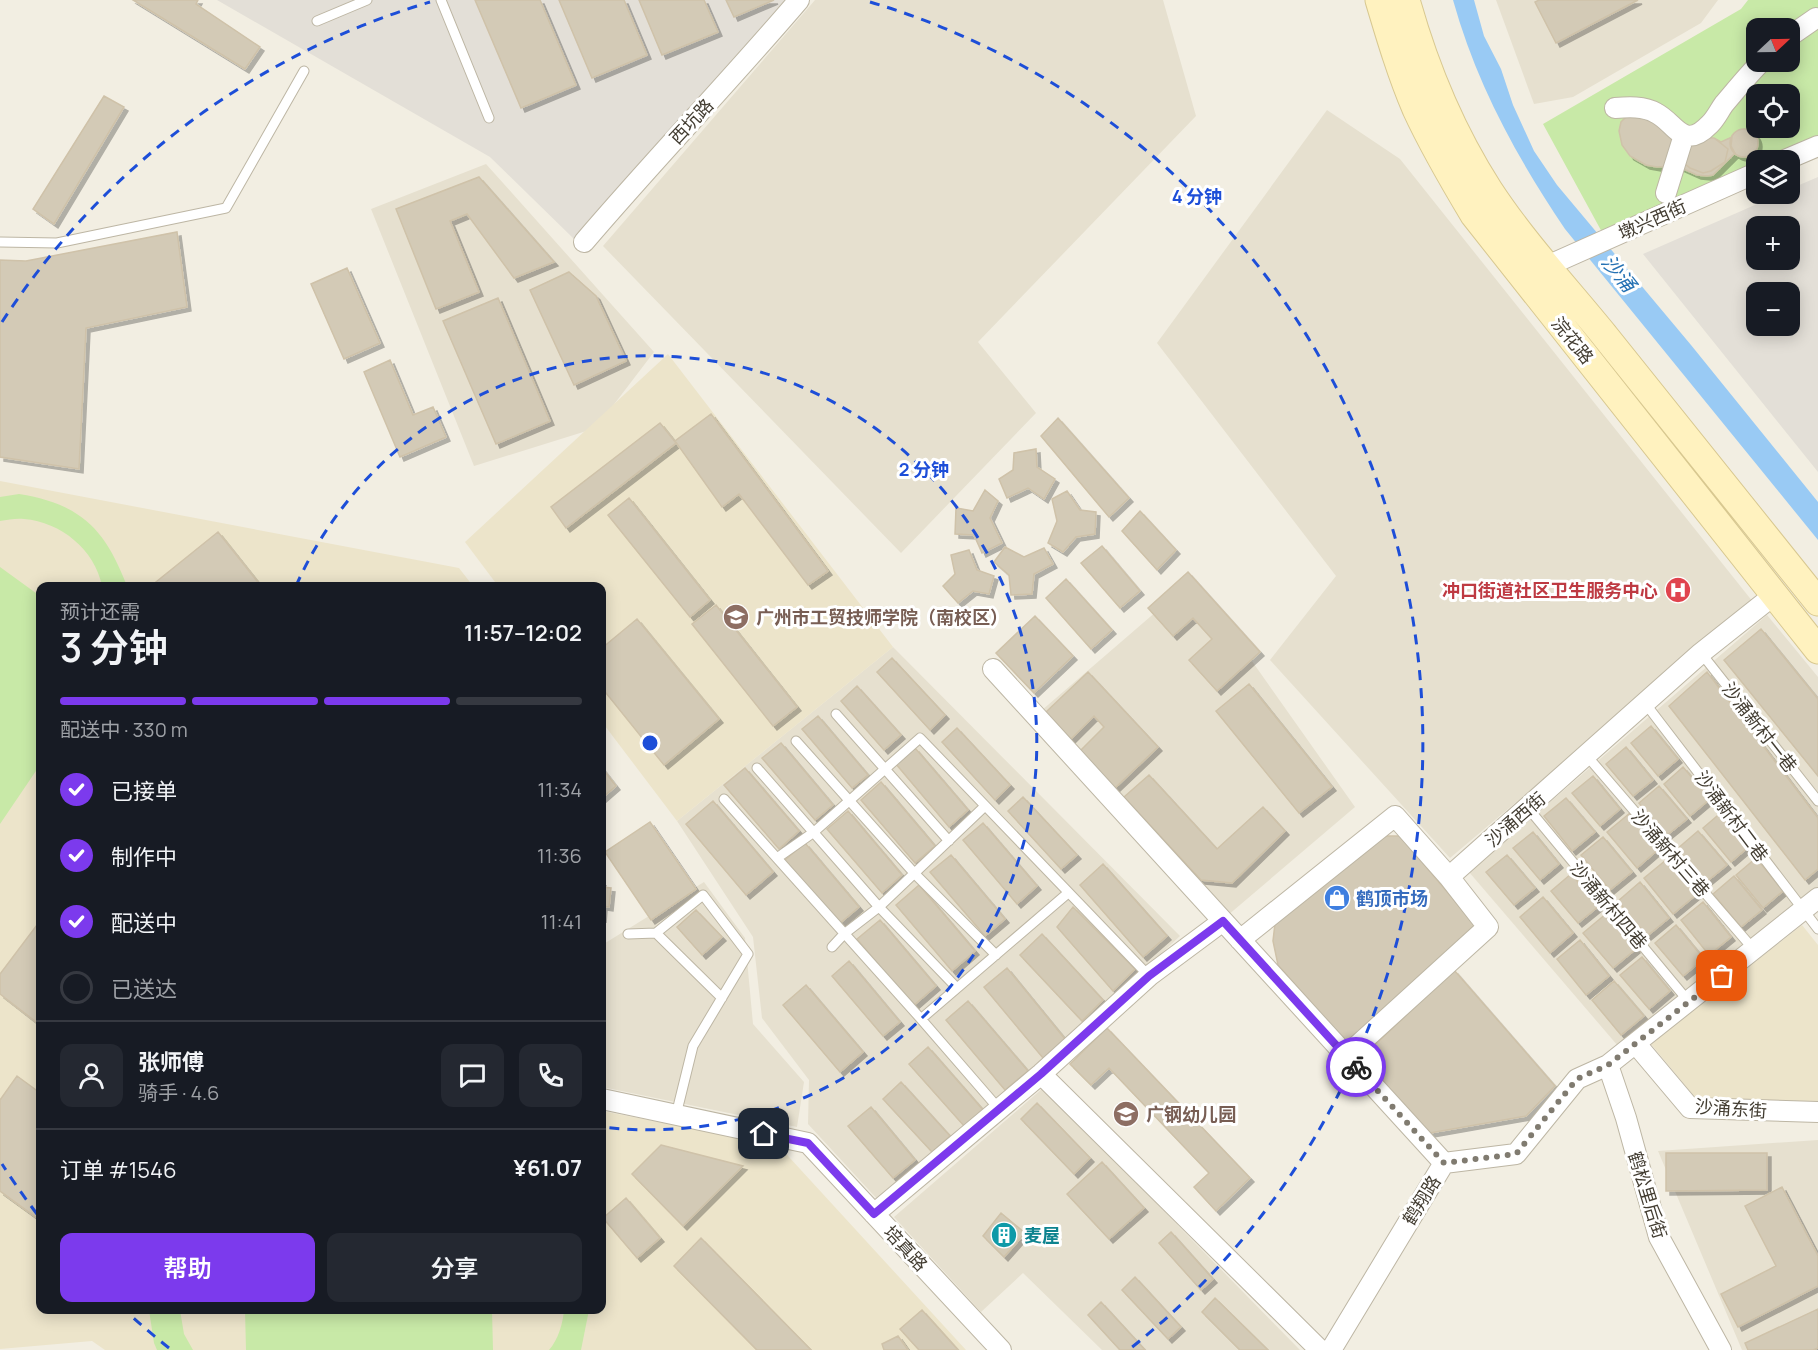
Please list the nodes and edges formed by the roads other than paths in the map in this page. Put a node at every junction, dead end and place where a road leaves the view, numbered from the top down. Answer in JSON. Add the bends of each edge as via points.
{"nodes":[{"id":1,"x":367,"y":0,"type":"edge"},
{"id":2,"x":441,"y":0,"type":"edge"},
{"id":3,"x":799,"y":0,"type":"edge"},
{"id":4,"x":1379,"y":0,"type":"edge"},
{"id":5,"x":1406,"y":0,"type":"edge"},
{"id":6,"x":1817,"y":14,"type":"edge"},
{"id":7,"x":317,"y":21,"type":"dead end"},
{"id":8,"x":1800,"y":28,"type":"edge"},
{"id":9,"x":304,"y":71,"type":"dead end"},
{"id":10,"x":1752,"y":72,"type":"edge"},
{"id":11,"x":1615,"y":108,"type":"dead end"},
{"id":12,"x":489,"y":118,"type":"dead end"},
{"id":13,"x":1684,"y":135,"type":"junction"},
{"id":14,"x":1818,"y":146,"type":"edge"},
{"id":15,"x":1800,"y":154,"type":"edge"},
{"id":16,"x":1746,"y":177,"type":"edge"},
{"id":17,"x":1666,"y":193,"type":"dead end"},
{"id":18,"x":0,"y":242,"type":"edge"},
{"id":19,"x":584,"y":242,"type":"dead end"},
{"id":20,"x":1559,"y":261,"type":"junction"},
{"id":21,"x":1774,"y":595,"type":"junction"},
{"id":22,"x":1818,"y":602,"type":"edge"},
{"id":23,"x":1818,"y":650,"type":"edge"},
{"id":24,"x":1701,"y":653,"type":"junction"},
{"id":25,"x":993,"y":669,"type":"dead end"},
{"id":26,"x":1645,"y":703,"type":"junction"},
{"id":27,"x":836,"y":714,"type":"dead end"},
{"id":28,"x":796,"y":741,"type":"dead end"},
{"id":29,"x":1587,"y":756,"type":"junction"},
{"id":30,"x":757,"y":768,"type":"dead end"},
{"id":31,"x":885,"y":771,"type":"junction"},
{"id":32,"x":724,"y":799,"type":"dead end"},
{"id":33,"x":1818,"y":801,"type":"edge"},
{"id":34,"x":850,"y":802,"type":"junction"},
{"id":35,"x":985,"y":806,"type":"junction"},
{"id":36,"x":1528,"y":808,"type":"junction"},
{"id":37,"x":814,"y":832,"type":"junction"},
{"id":38,"x":949,"y":841,"type":"junction"},
{"id":39,"x":777,"y":858,"type":"junction"},
{"id":40,"x":915,"y":874,"type":"junction"},
{"id":41,"x":1449,"y":877,"type":"junction"},
{"id":42,"x":1068,"y":893,"type":"junction"},
{"id":43,"x":1811,"y":904,"type":"edge"},
{"id":44,"x":879,"y":907,"type":"junction"},
{"id":45,"x":1223,"y":921,"type":"junction"},
{"id":46,"x":1818,"y":929,"type":"edge"},
{"id":47,"x":656,"y":933,"type":"junction"},
{"id":48,"x":628,"y":934,"type":"dead end"},
{"id":49,"x":844,"y":934,"type":"junction"},
{"id":50,"x":1240,"y":940,"type":"junction"},
{"id":51,"x":832,"y":947,"type":"dead end"},
{"id":52,"x":1755,"y":951,"type":"junction"},
{"id":53,"x":996,"y":955,"type":"junction"},
{"id":54,"x":1149,"y":976,"type":"junction"},
{"id":55,"x":957,"y":988,"type":"junction"},
{"id":56,"x":722,"y":998,"type":"junction"},
{"id":57,"x":1689,"y":1002,"type":"junction"},
{"id":58,"x":921,"y":1019,"type":"junction"},
{"id":59,"x":1636,"y":1044,"type":"junction"},
{"id":60,"x":1346,"y":1056,"type":"junction"},
{"id":61,"x":1608,"y":1065,"type":"junction"},
{"id":62,"x":1041,"y":1074,"type":"junction"},
{"id":63,"x":606,"y":1100,"type":"edge"},
{"id":64,"x":999,"y":1109,"type":"junction"},
{"id":65,"x":1818,"y":1112,"type":"edge"},
{"id":66,"x":676,"y":1115,"type":"junction"},
{"id":67,"x":1444,"y":1163,"type":"junction"},
{"id":68,"x":874,"y":1214,"type":"junction"},
{"id":69,"x":1001,"y":1350,"type":"edge"},
{"id":70,"x":1320,"y":1350,"type":"edge"},
{"id":71,"x":1331,"y":1350,"type":"edge"},
{"id":72,"x":1721,"y":1350,"type":"edge"}],
"edges":[{"from":1,"to":7,"type":"lane"},
{"from":2,"to":12,"type":"lane"},
{"from":3,"to":19,"type":"street","name":"西坑路"},
{"from":4,"to":21,"type":"main road","name":"浣花路","via":[[1416,108],[1474,215]]},
{"from":5,"to":20,"type":"main road","name":"浣花路","via":[[1431,78],[1456,133],[1490,191]]},
{"from":6,"to":8,"type":"street"},
{"from":9,"to":18,"type":"lane","via":[[226,208],[57,243]]},
{"from":10,"to":13,"type":"street","via":[[1711,123],[1701,131]]},
{"from":11,"to":13,"type":"street","via":[[1655,112]]},
{"from":13,"to":17,"type":"street"},
{"from":14,"to":15,"type":"street"},
{"from":16,"to":20,"type":"street","name":"墩兴西街"},
{"from":20,"to":22,"type":"main road","name":"浣花路"},
{"from":21,"to":23,"type":"main road","name":"浣花路"},
{"from":21,"to":24,"type":"street","name":"沙涌西街"},
{"from":24,"to":26,"type":"street","name":"沙涌西街"},
{"from":24,"to":33,"type":"lane","name":"沙涌新村一巷"},
{"from":25,"to":45,"type":"street"},
{"from":26,"to":29,"type":"street","name":"沙涌西街"},
{"from":26,"to":43,"type":"lane","name":"沙涌新村二巷"},
{"from":27,"to":31,"type":"lane"},
{"from":28,"to":34,"type":"lane"},
{"from":29,"to":36,"type":"street","name":"沙涌西街"},
{"from":29,"to":52,"type":"lane","name":"沙涌新村三巷"},
{"from":30,"to":37,"type":"lane"},
{"from":31,"to":34,"type":"lane"},
{"from":31,"to":35,"type":"lane","via":[[920,738]]},
{"from":31,"to":38,"type":"lane"},
{"from":32,"to":39,"type":"lane"},
{"from":34,"to":37,"type":"lane"},
{"from":34,"to":40,"type":"lane"},
{"from":35,"to":38,"type":"lane"},
{"from":35,"to":42,"type":"lane"},
{"from":36,"to":41,"type":"street","name":"沙涌西街"},
{"from":36,"to":57,"type":"lane","name":"沙涌新村四巷"},
{"from":37,"to":39,"type":"lane"},
{"from":37,"to":44,"type":"lane"},
{"from":38,"to":40,"type":"lane"},
{"from":39,"to":49,"type":"lane"},
{"from":40,"to":44,"type":"lane"},
{"from":40,"to":53,"type":"lane"},
{"from":41,"to":50,"type":"street","via":[[1395,816]]},
{"from":41,"to":60,"type":"street","via":[[1488,927]]},
{"from":42,"to":53,"type":"lane"},
{"from":42,"to":54,"type":"lane"},
{"from":43,"to":46,"type":"lane","name":"沙涌新村二巷"},
{"from":43,"to":52,"type":"street","name":"鹤翔路"},
{"from":44,"to":49,"type":"lane"},
{"from":44,"to":55,"type":"lane"},
{"from":45,"to":50,"type":"street"},
{"from":45,"to":54,"type":"street"},
{"from":47,"to":48,"type":"lane"},
{"from":47,"to":56,"type":"lane"},
{"from":47,"to":56,"type":"lane","via":[[703,895],[748,954]]},
{"from":49,"to":51,"type":"lane"},
{"from":49,"to":58,"type":"lane"},
{"from":50,"to":60,"type":"street"},
{"from":52,"to":57,"type":"street","name":"鹤翔路"},
{"from":53,"to":55,"type":"lane"},
{"from":54,"to":62,"type":"street"},
{"from":55,"to":58,"type":"lane"},
{"from":56,"to":66,"type":"lane","via":[[693,1046]]},
{"from":57,"to":59,"type":"street","name":"鹤翔路"},
{"from":58,"to":64,"type":"lane"},
{"from":59,"to":61,"type":"street","name":"鹤翔路"},
{"from":59,"to":65,"type":"street","name":"沙涌东街","via":[[1690,1108]]},
{"from":60,"to":67,"type":"street"},
{"from":61,"to":67,"type":"street","name":"鹤翔路","via":[[1577,1079],[1516,1154]]},
{"from":61,"to":72,"type":"street","name":"鹤松里后街","via":[[1659,1237]]},
{"from":62,"to":64,"type":"street"},
{"from":62,"to":70,"type":"street"},
{"from":63,"to":66,"type":"street","name":"培真路"},
{"from":64,"to":68,"type":"street"},
{"from":66,"to":68,"type":"street","name":"培真路","via":[[808,1143]]},
{"from":67,"to":71,"type":"street","name":"鹤翔路"},
{"from":68,"to":69,"type":"street","name":"培真路"}]}
